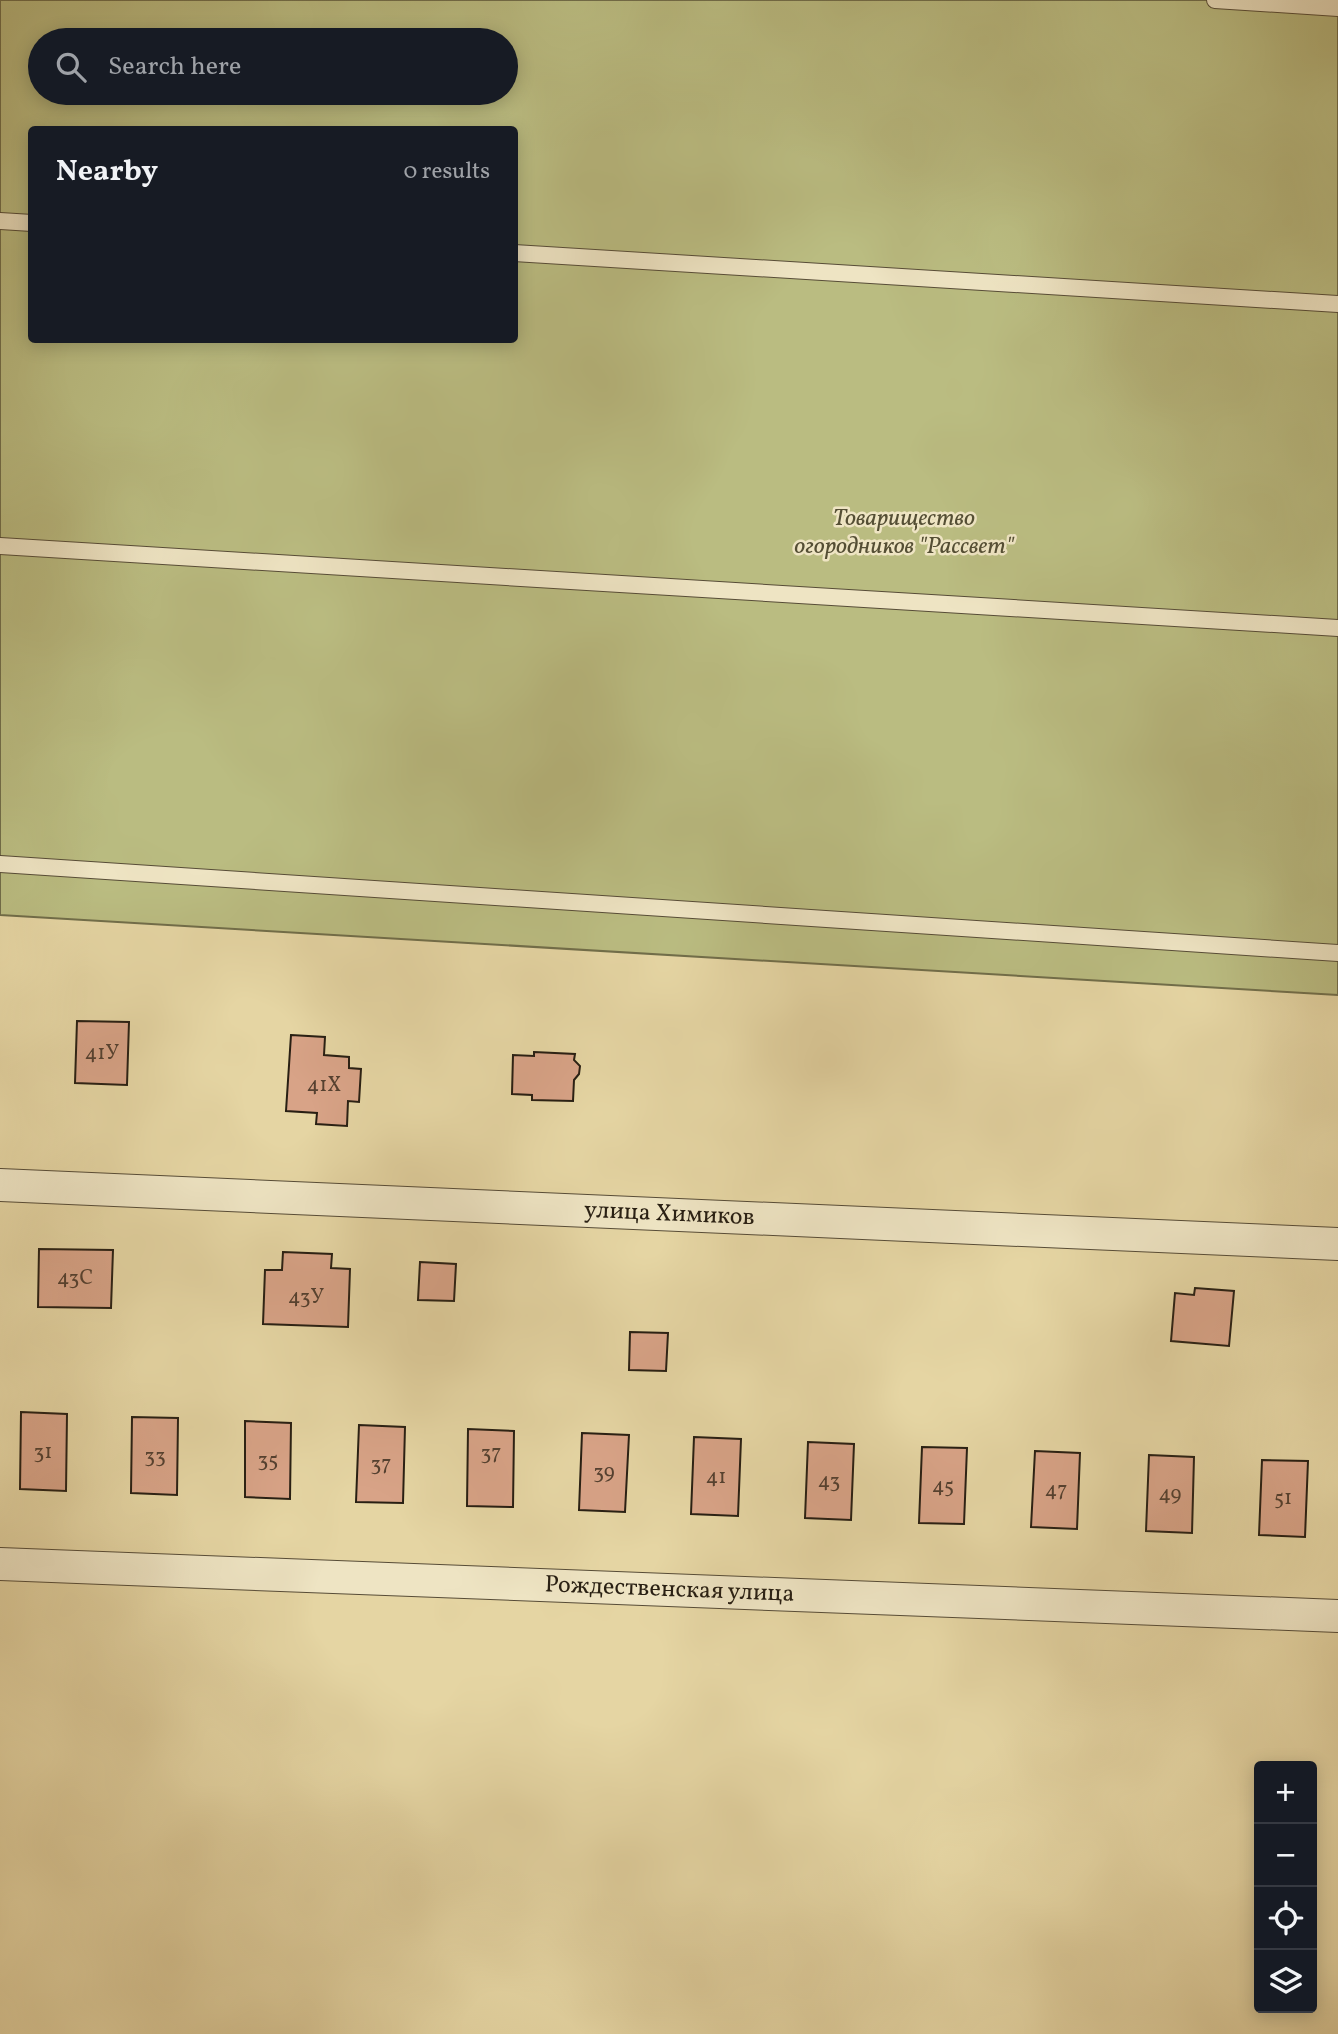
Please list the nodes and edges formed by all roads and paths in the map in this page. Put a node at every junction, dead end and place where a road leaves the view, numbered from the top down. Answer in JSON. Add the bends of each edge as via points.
{"nodes":[{"id":1,"x":1215,"y":0,"type":"edge"},
{"id":2,"x":1338,"y":8,"type":"edge"},
{"id":3,"x":0,"y":221,"type":"edge"},
{"id":4,"x":28,"y":223,"type":"edge"},
{"id":5,"x":518,"y":253,"type":"edge"},
{"id":6,"x":1338,"y":304,"type":"edge"},
{"id":7,"x":0,"y":546,"type":"edge"},
{"id":8,"x":1338,"y":628,"type":"edge"},
{"id":9,"x":0,"y":864,"type":"edge"},
{"id":10,"x":1338,"y":953,"type":"edge"},
{"id":11,"x":0,"y":1185,"type":"edge"},
{"id":12,"x":1338,"y":1244,"type":"edge"},
{"id":13,"x":0,"y":1564,"type":"edge"},
{"id":14,"x":1338,"y":1616,"type":"edge"}],
"edges":[{"from":1,"to":2,"type":"lane"},
{"from":3,"to":4,"type":"lane"},
{"from":5,"to":6,"type":"lane"},
{"from":7,"to":8,"type":"lane"},
{"from":9,"to":10,"type":"lane"},
{"from":11,"to":12,"type":"street","name":"улица Химиков"},
{"from":13,"to":14,"type":"street","name":"Рождественская улица"}]}
